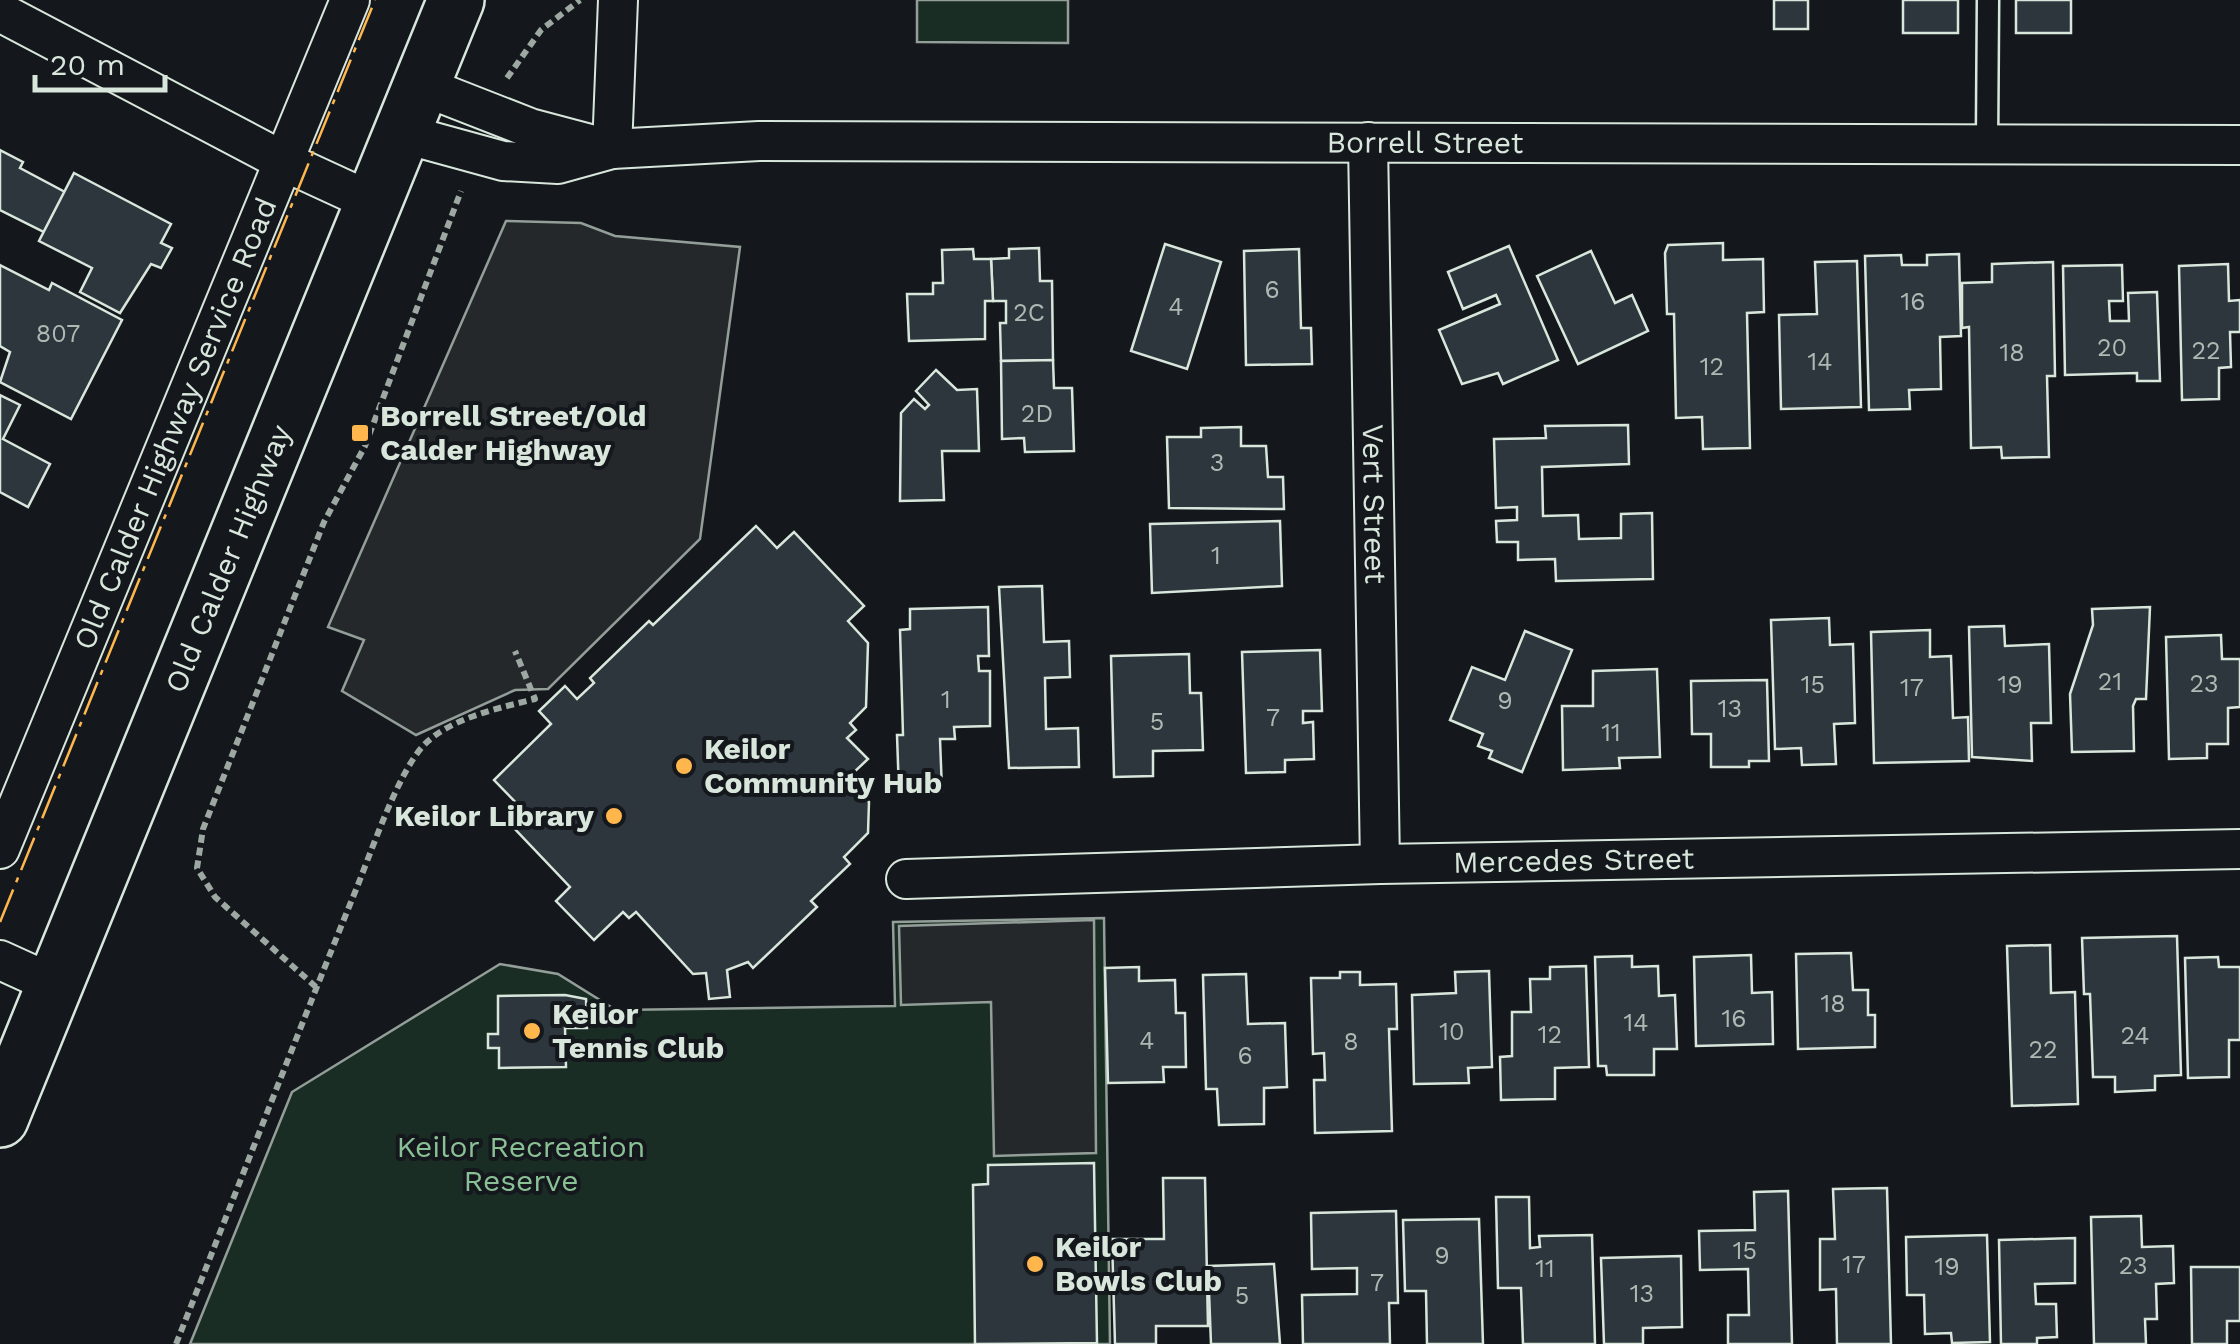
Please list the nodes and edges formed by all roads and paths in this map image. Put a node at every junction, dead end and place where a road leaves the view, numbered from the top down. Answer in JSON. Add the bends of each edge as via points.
{"nodes":[{"id":1,"x":350,"y":0,"type":"edge"},
{"id":2,"x":456,"y":0,"type":"edge"},
{"id":3,"x":581,"y":0,"type":"edge"},
{"id":4,"x":618,"y":0,"type":"edge"},
{"id":5,"x":1988,"y":0,"type":"edge"},
{"id":6,"x":0,"y":12,"type":"edge"},
{"id":7,"x":411,"y":108,"type":"junction"},
{"id":8,"x":491,"y":113,"type":"junction"},
{"id":9,"x":1368,"y":142,"type":"junction"},
{"id":10,"x":1987,"y":144,"type":"junction"},
{"id":11,"x":2240,"y":146,"type":"edge"},
{"id":12,"x":612,"y":149,"type":"junction"},
{"id":13,"x":476,"y":154,"type":"junction"},
{"id":14,"x":282,"y":161,"type":"junction"},
{"id":15,"x":372,"y":202,"type":"junction"},
{"id":16,"x":515,"y":651,"type":"dead end"},
{"id":17,"x":2240,"y":848,"type":"edge"},
{"id":18,"x":0,"y":849,"type":"edge"},
{"id":19,"x":1380,"y":864,"type":"junction"},
{"id":20,"x":906,"y":880,"type":"dead end"},
{"id":21,"x":0,"y":960,"type":"edge"},
{"id":22,"x":55,"y":986,"type":"junction"},
{"id":23,"x":316,"y":987,"type":"junction"},
{"id":24,"x":0,"y":1119,"type":"edge"},
{"id":25,"x":176,"y":1344,"type":"edge"}],
"edges":[{"from":1,"to":14,"type":"street","name":"Old Calder Highway Service Road"},
{"from":2,"to":7,"type":"main road","name":"Old Calder Highway"},
{"from":3,"to":8,"type":"path","via":[[525,50]]},
{"from":4,"to":12,"type":"street"},
{"from":5,"to":10,"type":"lane"},
{"from":6,"to":14,"type":"street"},
{"from":7,"to":8,"type":"street","name":"Borrell Street"},
{"from":7,"to":13,"type":"street","name":"Borrell Street"},
{"from":7,"to":15,"type":"main road","name":"Old Calder Highway"},
{"from":8,"to":12,"type":"street","name":"Borrell Street"},
{"from":9,"to":10,"type":"street","name":"Borrell Street"},
{"from":9,"to":12,"type":"street","name":"Borrell Street","via":[[827,140]]},
{"from":9,"to":19,"type":"street","name":"Vert Street"},
{"from":10,"to":11,"type":"street","name":"Borrell Street"},
{"from":12,"to":13,"type":"street","name":"Borrell Street","via":[[558,164]]},
{"from":13,"to":23,"type":"path","via":[[365,446],[324,522],[227,765],[198,855],[202,880],[215,897]]},
{"from":14,"to":15,"type":"street"},
{"from":14,"to":18,"type":"street","name":"Old Calder Highway Service Road"},
{"from":15,"to":22,"type":"main road","name":"Old Calder Highway"},
{"from":16,"to":23,"type":"path","via":[[535,699],[454,724],[421,747]]},
{"from":17,"to":19,"type":"street","name":"Mercedes Street"},
{"from":19,"to":20,"type":"street","name":"Mercedes Street"},
{"from":21,"to":22,"type":"street"},
{"from":22,"to":24,"type":"main road","name":"Old Calder Highway"},
{"from":23,"to":25,"type":"path"}]}
